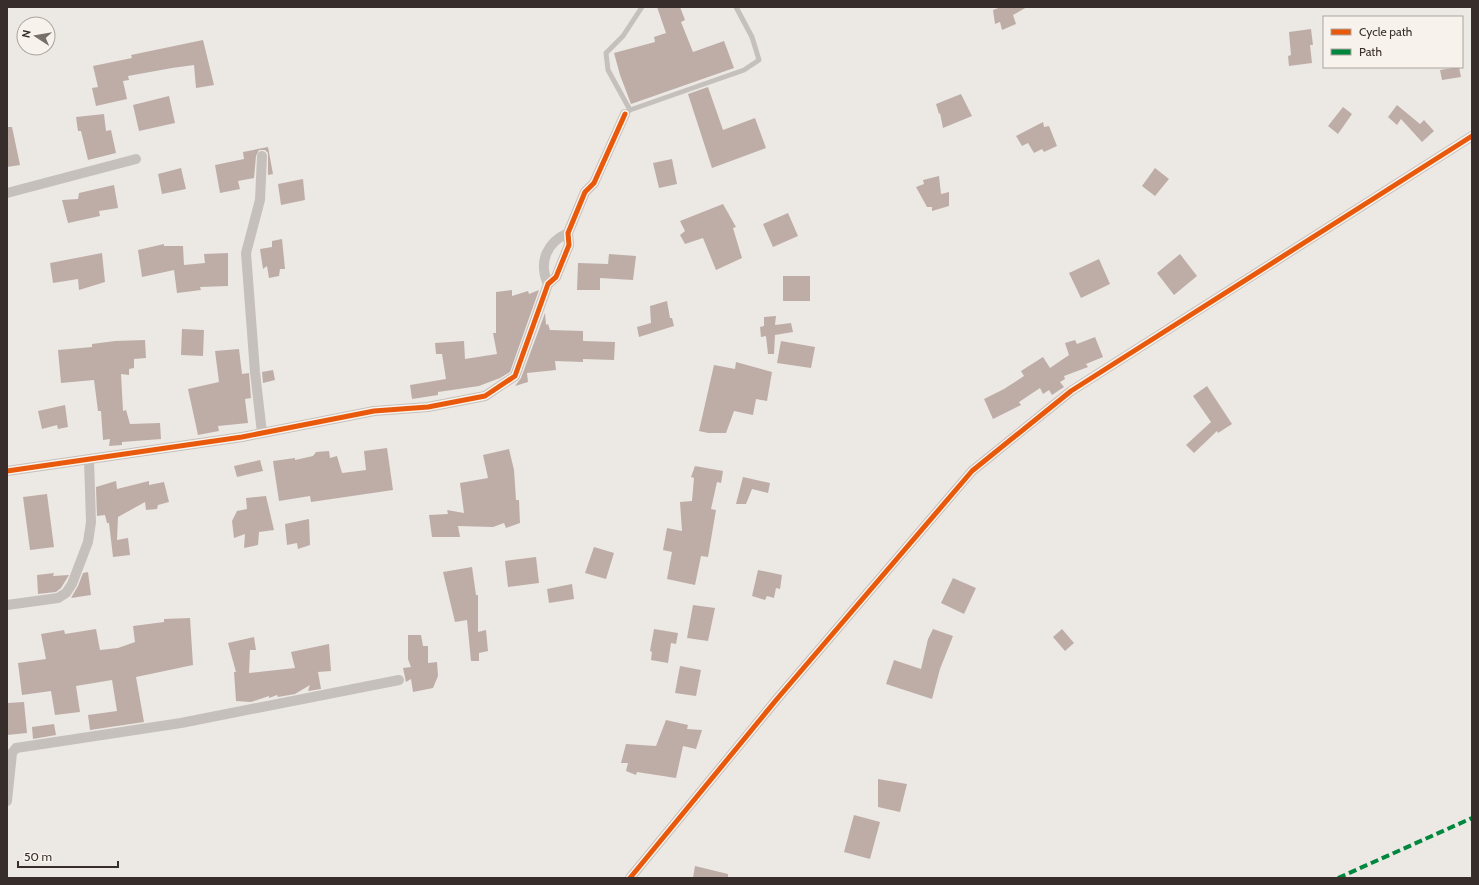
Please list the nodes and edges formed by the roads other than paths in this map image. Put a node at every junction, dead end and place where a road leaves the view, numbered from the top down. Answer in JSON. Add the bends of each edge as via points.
{"nodes":[{"id":1,"x":642,"y":7,"type":"edge"},
{"id":2,"x":736,"y":7,"type":"edge"},
{"id":3,"x":628,"y":112,"type":"junction"},
{"id":4,"x":1472,"y":136,"type":"edge"},
{"id":5,"x":262,"y":156,"type":"dead end"},
{"id":6,"x":136,"y":159,"type":"dead end"},
{"id":7,"x":7,"y":193,"type":"edge"},
{"id":8,"x":568,"y":233,"type":"junction"},
{"id":9,"x":548,"y":284,"type":"junction"},
{"id":10,"x":262,"y":433,"type":"junction"},
{"id":11,"x":89,"y":459,"type":"junction"},
{"id":12,"x":7,"y":470,"type":"edge"},
{"id":13,"x":7,"y":605,"type":"edge"},
{"id":14,"x":399,"y":680,"type":"dead end"},
{"id":15,"x":7,"y":802,"type":"edge"},
{"id":16,"x":630,"y":878,"type":"edge"}],
"edges":[{"from":1,"to":3,"type":"lane","via":[[623,36],[606,53],[608,70]]},
{"from":2,"to":3,"type":"lane","via":[[752,37],[759,60],[744,70]]},
{"from":3,"to":8,"type":"street","via":[[594,183],[585,192]]},
{"from":4,"to":16,"type":"street","via":[[1071,391],[972,471],[777,699]]},
{"from":5,"to":10,"type":"street","via":[[260,200],[246,253]]},
{"from":6,"to":7,"type":"street"},
{"from":8,"to":9,"type":"street","via":[[569,245],[556,277]]},
{"from":8,"to":9,"type":"street","via":[[559,237],[546,251],[543,273]]},
{"from":9,"to":10,"type":"street","via":[[515,376],[486,396],[428,407],[374,411]]},
{"from":10,"to":11,"type":"street"},
{"from":11,"to":12,"type":"street"},
{"from":11,"to":13,"type":"street","via":[[91,522],[88,542],[72,584],[66,593],[58,598]]},
{"from":14,"to":15,"type":"street","via":[[181,723],[16,748],[12,753]]}]}
